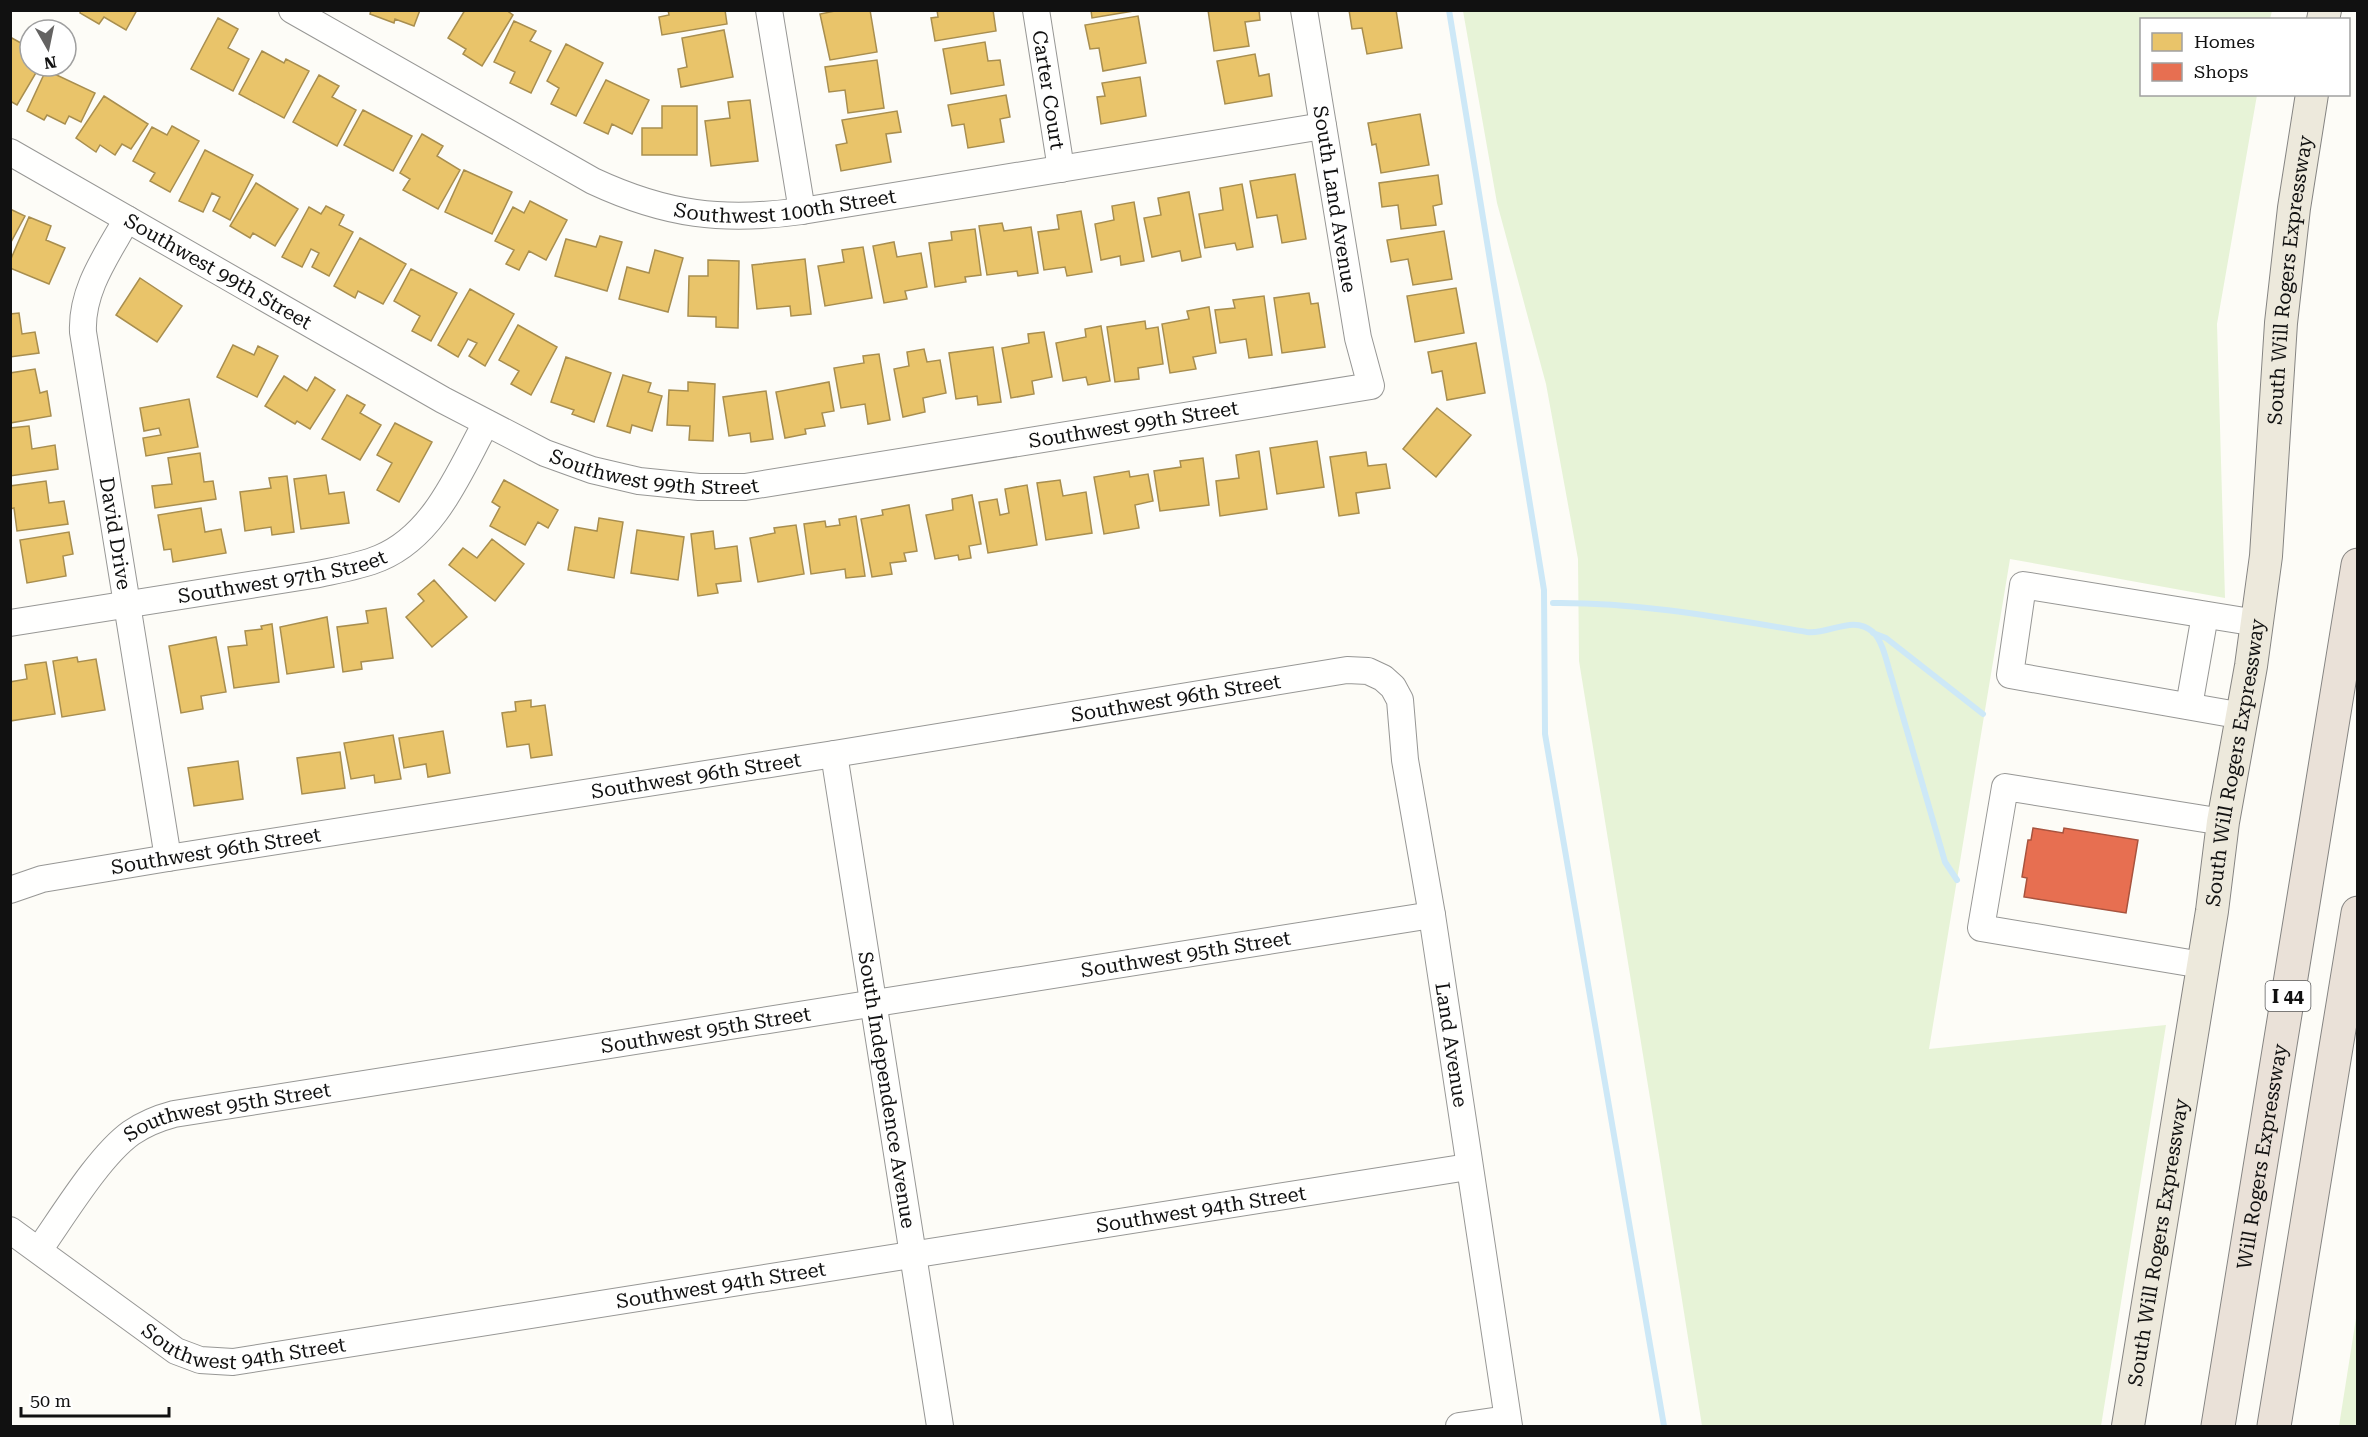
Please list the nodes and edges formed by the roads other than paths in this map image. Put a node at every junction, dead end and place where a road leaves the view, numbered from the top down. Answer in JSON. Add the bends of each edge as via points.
{"nodes":[{"id":1,"x":770,"y":10,"type":"edge"},
{"id":2,"x":1036,"y":10,"type":"edge"},
{"id":3,"x":1304,"y":10,"type":"edge"},
{"id":4,"x":295,"y":11,"type":"edge"},
{"id":5,"x":2312,"y":96,"type":"edge"},
{"id":6,"x":1323,"y":126,"type":"junction"},
{"id":7,"x":10,"y":152,"type":"edge"},
{"id":8,"x":1061,"y":169,"type":"junction"},
{"id":9,"x":802,"y":211,"type":"junction"},
{"id":10,"x":127,"y":219,"type":"junction"},
{"id":11,"x":1371,"y":386,"type":"joint"},
{"id":12,"x":486,"y":423,"type":"junction"},
{"id":13,"x":2358,"y":566,"type":"edge"},
{"id":14,"x":129,"y":604,"type":"junction"},
{"id":15,"x":2205,"y":615,"type":"junction"},
{"id":16,"x":10,"y":623,"type":"edge"},
{"id":17,"x":2257,"y":623,"type":"junction"},
{"id":18,"x":1383,"y":678,"type":"joint"},
{"id":19,"x":2189,"y":706,"type":"junction"},
{"id":20,"x":2242,"y":716,"type":"junction"},
{"id":21,"x":834,"y":754,"type":"junction"},
{"id":22,"x":2223,"y":822,"type":"junction"},
{"id":23,"x":168,"y":858,"type":"junction"},
{"id":24,"x":10,"y":890,"type":"edge"},
{"id":25,"x":2358,"y":913,"type":"edge"},
{"id":26,"x":1432,"y":915,"type":"junction"},
{"id":27,"x":2202,"y":966,"type":"junction"},
{"id":28,"x":874,"y":1002,"type":"junction"},
{"id":29,"x":1468,"y":1167,"type":"junction"},
{"id":30,"x":10,"y":1230,"type":"edge"},
{"id":31,"x":39,"y":1250,"type":"junction"},
{"id":32,"x":913,"y":1255,"type":"junction"},
{"id":33,"x":1508,"y":1423,"type":"edge"},
{"id":34,"x":940,"y":1426,"type":"edge"},
{"id":35,"x":1459,"y":1426,"type":"edge"},
{"id":36,"x":2128,"y":1426,"type":"edge"},
{"id":37,"x":2218,"y":1426,"type":"edge"},
{"id":38,"x":2274,"y":1426,"type":"edge"}],
"edges":[{"from":1,"to":9,"type":"street"},
{"from":2,"to":8,"type":"street","name":"Carter Court"},
{"from":3,"to":6,"type":"street","name":"South Land Avenue"},
{"from":4,"to":9,"type":"street","name":"Southwest 100th Street","via":[[617,192],[662,207],[713,216]]},
{"from":5,"to":17,"type":"main road","name":"South Will Rogers Expressway","via":[[2281,323],[2266,556]]},
{"from":6,"to":8,"type":"street","name":"Southwest 100th Street"},
{"from":6,"to":11,"type":"street","name":"South Land Avenue","via":[[1358,338]]},
{"from":7,"to":10,"type":"street","name":"Southwest 99th Street"},
{"from":8,"to":9,"type":"street","name":"Southwest 100th Street"},
{"from":10,"to":12,"type":"street","name":"Southwest 99th Street"},
{"from":10,"to":14,"type":"street","name":"David Drive","via":[[92,284],[83,322]]},
{"from":11,"to":12,"type":"street","name":"Southwest 99th Street","via":[[745,487],[667,485],[610,475],[545,453]]},
{"from":12,"to":14,"type":"street","name":"Southwest 97th Street","via":[[426,524],[409,541],[382,558],[355,567]]},
{"from":13,"to":37,"type":"highway","name":"Will Rogers Expressway","number":"I 44"},
{"from":14,"to":16,"type":"street","name":"Southwest 97th Street"},
{"from":14,"to":23,"type":"street","name":"David Drive"},
{"from":15,"to":17,"type":"street"},
{"from":15,"to":19,"type":"street"},
{"from":15,"to":19,"type":"street","via":[[2024,585],[2010,675]]},
{"from":17,"to":20,"type":"main road","name":"South Will Rogers Expressway"},
{"from":18,"to":21,"type":"street","name":"Southwest 96th Street","via":[[1368,671],[1347,670]]},
{"from":18,"to":26,"type":"street","name":"Land Avenue","via":[[1400,700],[1405,760]]},
{"from":19,"to":20,"type":"street"},
{"from":20,"to":22,"type":"main road","name":"South Will Rogers Expressway"},
{"from":21,"to":23,"type":"street","name":"Southwest 96th Street"},
{"from":21,"to":28,"type":"street","name":"South Independence Avenue"},
{"from":22,"to":27,"type":"main road","name":"South Will Rogers Expressway"},
{"from":22,"to":27,"type":"street","via":[[2006,787],[1982,928]]},
{"from":23,"to":24,"type":"street","name":"Southwest 96th Street","via":[[42,879]]},
{"from":25,"to":38,"type":"highway"},
{"from":26,"to":28,"type":"street","name":"Southwest 95th Street"},
{"from":26,"to":29,"type":"street","name":"Land Avenue"},
{"from":27,"to":36,"type":"main road","name":"South Will Rogers Expressway"},
{"from":28,"to":31,"type":"street","name":"Southwest 95th Street","via":[[164,1117],[131,1133],[112,1151]]},
{"from":28,"to":32,"type":"street","name":"South Independence Avenue"},
{"from":29,"to":32,"type":"street","name":"Southwest 94th Street"},
{"from":29,"to":33,"type":"street","name":"Land Avenue"},
{"from":30,"to":31,"type":"street","name":"Southwest 94th Street"},
{"from":31,"to":32,"type":"street","name":"Southwest 94th Street","via":[[160,1340],[187,1356],[220,1363]]},
{"from":32,"to":34,"type":"street","name":"South Independence Avenue"},
{"from":33,"to":35,"type":"street"}]}
